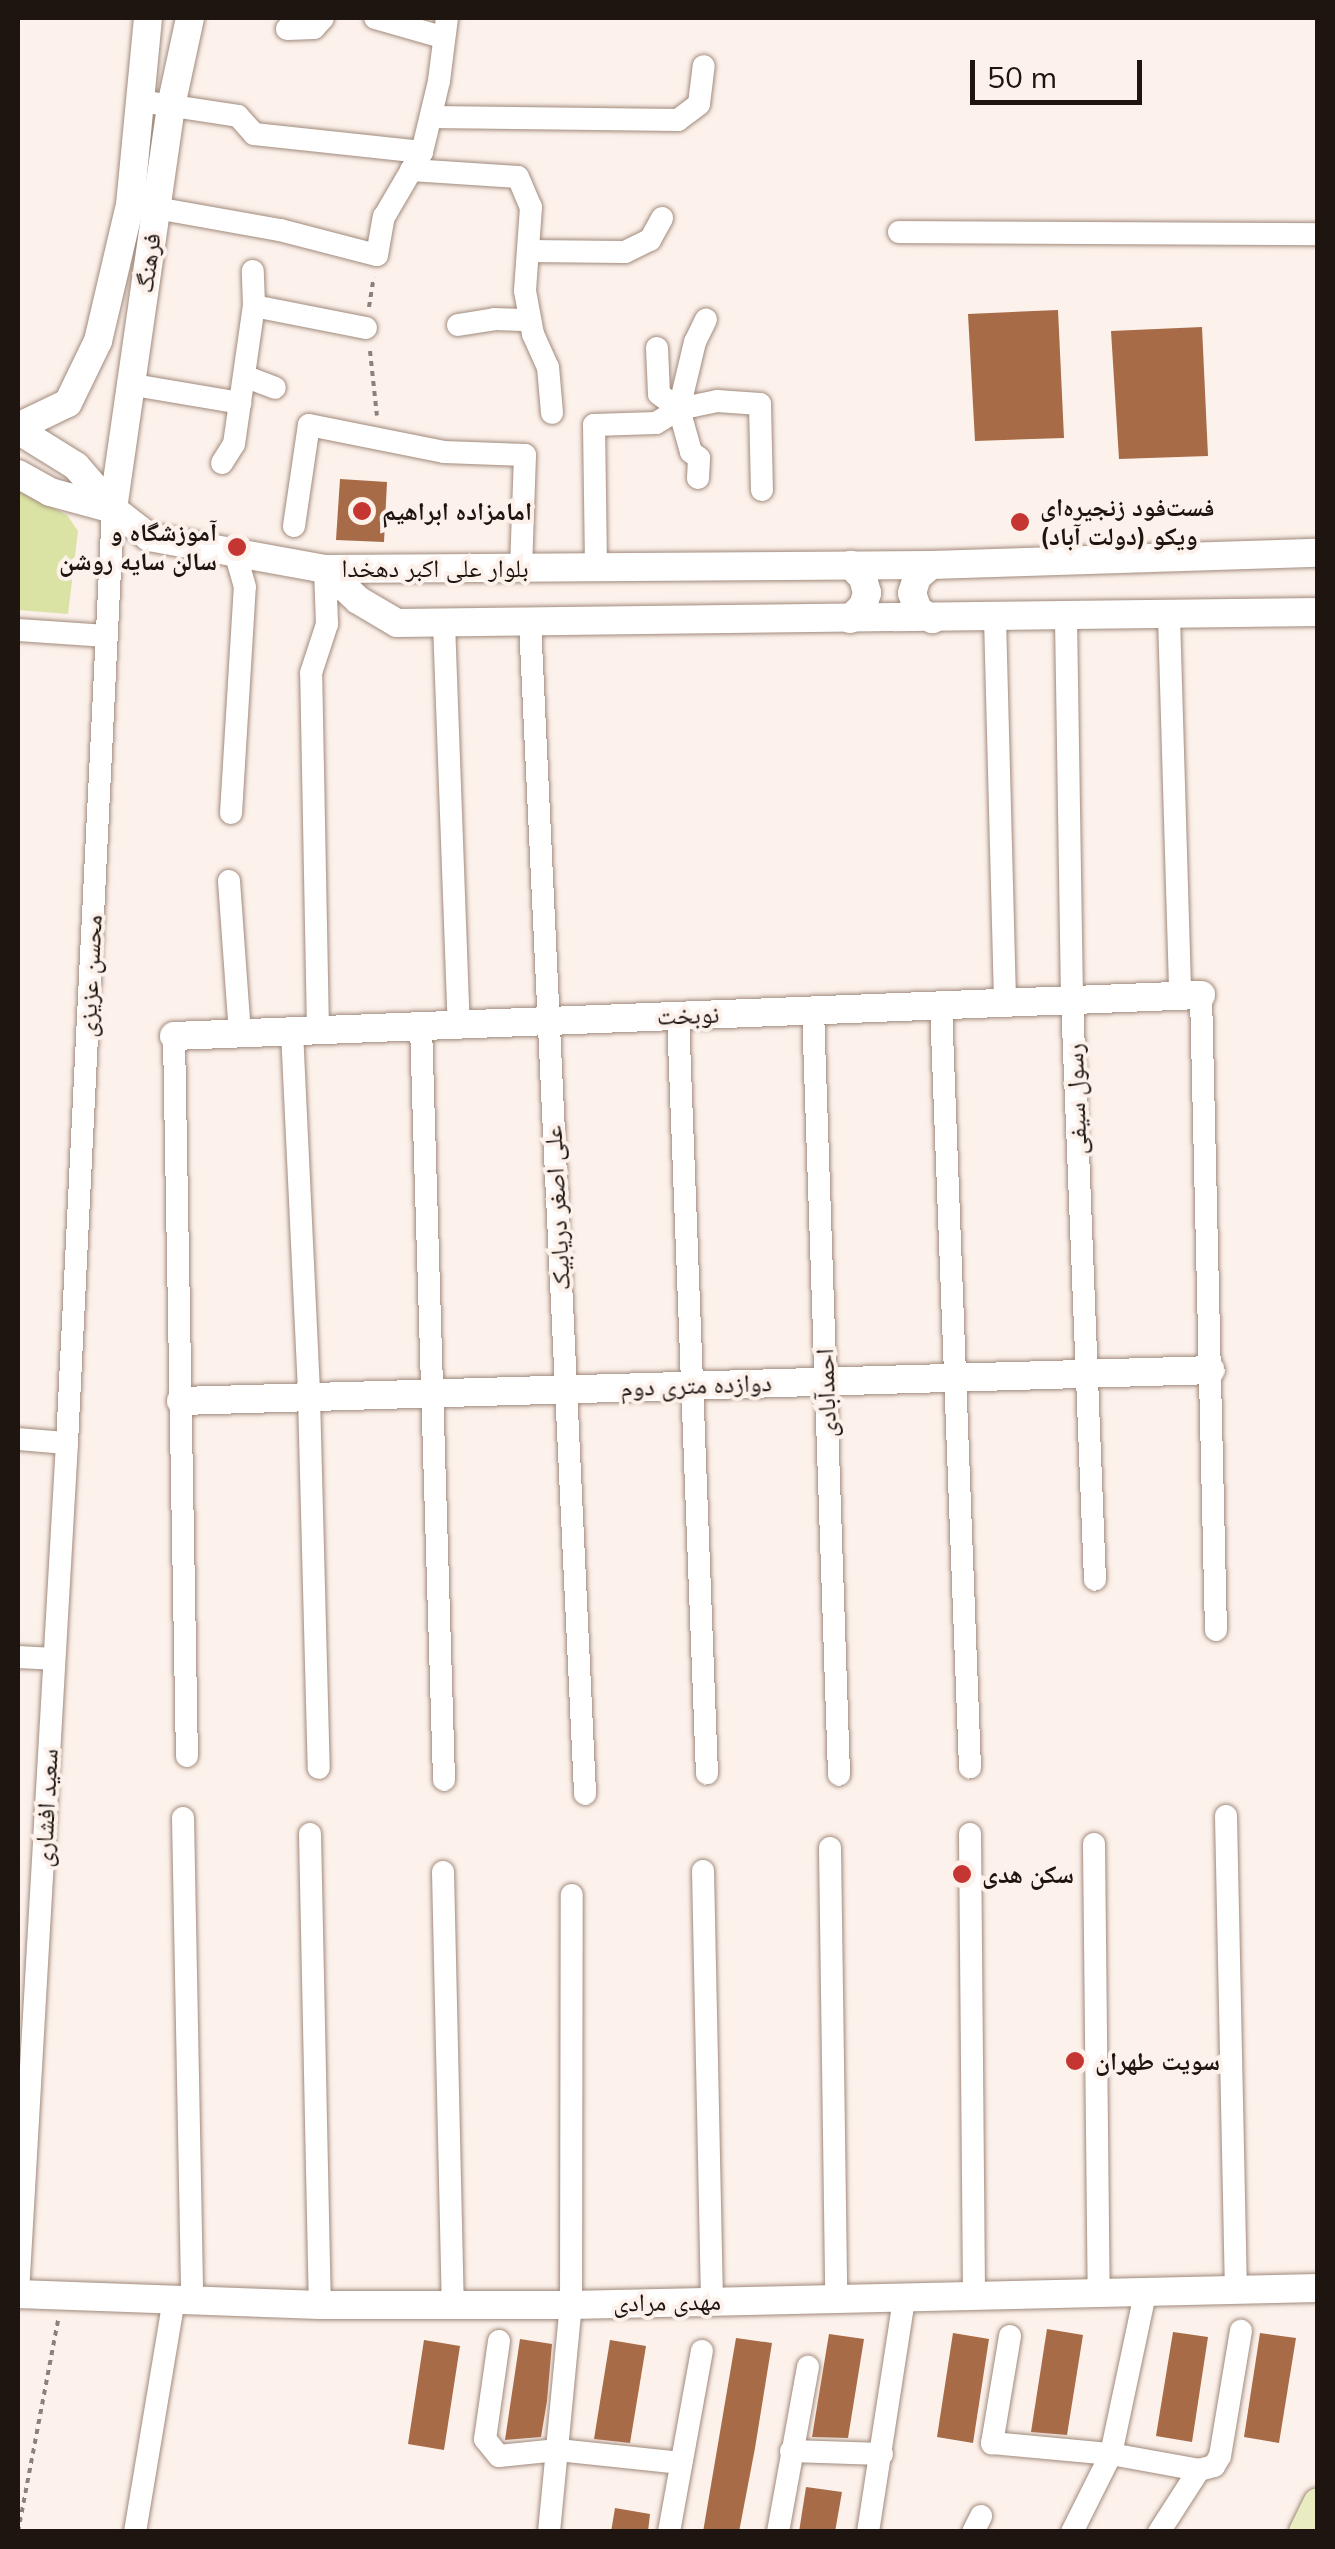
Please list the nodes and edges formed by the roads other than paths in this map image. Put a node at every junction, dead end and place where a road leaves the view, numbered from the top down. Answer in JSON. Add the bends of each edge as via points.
{"nodes":[{"id":1,"x":148,"y":18,"type":"edge"},
{"id":2,"x":190,"y":18,"type":"edge"},
{"id":3,"x":323,"y":18,"type":"edge"},
{"id":4,"x":375,"y":18,"type":"edge"},
{"id":5,"x":445,"y":27,"type":"edge"},
{"id":6,"x":286,"y":29,"type":"dead end"},
{"id":7,"x":704,"y":66,"type":"dead end"},
{"id":8,"x":140,"y":101,"type":"junction"},
{"id":9,"x":171,"y":106,"type":"junction"},
{"id":10,"x":432,"y":117,"type":"junction"},
{"id":11,"x":416,"y":161,"type":"junction"},
{"id":12,"x":156,"y":208,"type":"junction"},
{"id":13,"x":662,"y":218,"type":"dead end"},
{"id":14,"x":1318,"y":222,"type":"edge"},
{"id":15,"x":899,"y":232,"type":"dead end"},
{"id":16,"x":1317,"y":234,"type":"edge"},
{"id":17,"x":528,"y":251,"type":"junction"},
{"id":18,"x":253,"y":271,"type":"dead end"},
{"id":19,"x":254,"y":306,"type":"junction"},
{"id":20,"x":706,"y":319,"type":"dead end"},
{"id":21,"x":530,"y":320,"type":"junction"},
{"id":22,"x":458,"y":325,"type":"dead end"},
{"id":23,"x":366,"y":328,"type":"dead end"},
{"id":24,"x":657,"y":348,"type":"dead end"},
{"id":25,"x":244,"y":376,"type":"junction"},
{"id":26,"x":128,"y":384,"type":"junction"},
{"id":27,"x":275,"y":388,"type":"dead end"},
{"id":28,"x":240,"y":403,"type":"junction"},
{"id":29,"x":679,"y":410,"type":"junction"},
{"id":30,"x":552,"y":413,"type":"dead end"},
{"id":31,"x":18,"y":428,"type":"edge"},
{"id":32,"x":222,"y":463,"type":"dead end"},
{"id":33,"x":18,"y":474,"type":"edge"},
{"id":34,"x":698,"y":478,"type":"dead end"},
{"id":35,"x":762,"y":490,"type":"dead end"},
{"id":36,"x":113,"y":509,"type":"junction"},
{"id":37,"x":294,"y":526,"type":"dead end"},
{"id":38,"x":1318,"y":554,"type":"edge"},
{"id":39,"x":236,"y":555,"type":"junction"},
{"id":40,"x":932,"y":565,"type":"junction"},
{"id":41,"x":851,"y":566,"type":"junction"},
{"id":42,"x":596,"y":567,"type":"junction"},
{"id":43,"x":520,"y":568,"type":"junction"},
{"id":44,"x":325,"y":569,"type":"junction"},
{"id":45,"x":1318,"y":612,"type":"edge"},
{"id":46,"x":1169,"y":616,"type":"junction"},
{"id":47,"x":996,"y":618,"type":"junction"},
{"id":48,"x":1066,"y":618,"type":"junction"},
{"id":49,"x":850,"y":619,"type":"junction"},
{"id":50,"x":932,"y":619,"type":"junction"},
{"id":51,"x":530,"y":622,"type":"junction"},
{"id":52,"x":444,"y":623,"type":"junction"},
{"id":53,"x":18,"y":630,"type":"edge"},
{"id":54,"x":107,"y":636,"type":"junction"},
{"id":55,"x":231,"y":812,"type":"dead end"},
{"id":56,"x":230,"y":882,"type":"dead end"},
{"id":57,"x":1190,"y":996,"type":"junction"},
{"id":58,"x":1072,"y":1000,"type":"junction"},
{"id":59,"x":1005,"y":1003,"type":"junction"},
{"id":60,"x":941,"y":1006,"type":"junction"},
{"id":61,"x":812,"y":1010,"type":"junction"},
{"id":62,"x":678,"y":1016,"type":"junction"},
{"id":63,"x":548,"y":1021,"type":"junction"},
{"id":64,"x":459,"y":1024,"type":"junction"},
{"id":65,"x":421,"y":1026,"type":"junction"},
{"id":66,"x":305,"y":1030,"type":"junction"},
{"id":67,"x":240,"y":1033,"type":"junction"},
{"id":68,"x":174,"y":1036,"type":"joint"},
{"id":69,"x":1210,"y":1370,"type":"junction"},
{"id":70,"x":1085,"y":1373,"type":"junction"},
{"id":71,"x":954,"y":1377,"type":"junction"},
{"id":72,"x":826,"y":1381,"type":"junction"},
{"id":73,"x":692,"y":1385,"type":"junction"},
{"id":74,"x":565,"y":1389,"type":"junction"},
{"id":75,"x":432,"y":1393,"type":"junction"},
{"id":76,"x":309,"y":1397,"type":"junction"},
{"id":77,"x":181,"y":1400,"type":"junction"},
{"id":78,"x":18,"y":1439,"type":"edge"},
{"id":79,"x":67,"y":1442,"type":"junction"},
{"id":80,"x":1095,"y":1580,"type":"dead end"},
{"id":81,"x":1216,"y":1630,"type":"dead end"},
{"id":82,"x":18,"y":1657,"type":"edge"},
{"id":83,"x":54,"y":1660,"type":"junction"},
{"id":84,"x":187,"y":1756,"type":"dead end"},
{"id":85,"x":319,"y":1768,"type":"dead end"},
{"id":86,"x":970,"y":1768,"type":"dead end"},
{"id":87,"x":707,"y":1773,"type":"dead end"},
{"id":88,"x":840,"y":1775,"type":"dead end"},
{"id":89,"x":444,"y":1780,"type":"dead end"},
{"id":90,"x":585,"y":1794,"type":"dead end"},
{"id":91,"x":1226,"y":1816,"type":"dead end"},
{"id":92,"x":184,"y":1818,"type":"dead end"},
{"id":93,"x":310,"y":1834,"type":"dead end"},
{"id":94,"x":970,"y":1834,"type":"dead end"},
{"id":95,"x":1094,"y":1844,"type":"dead end"},
{"id":96,"x":830,"y":1848,"type":"dead end"},
{"id":97,"x":703,"y":1871,"type":"dead end"},
{"id":98,"x":443,"y":1872,"type":"dead end"},
{"id":99,"x":572,"y":1895,"type":"dead end"},
{"id":100,"x":1318,"y":2288,"type":"edge"},
{"id":101,"x":1236,"y":2291,"type":"junction"},
{"id":102,"x":18,"y":2294,"type":"edge"},
{"id":103,"x":1146,"y":2294,"type":"junction"},
{"id":104,"x":1099,"y":2295,"type":"junction"},
{"id":105,"x":974,"y":2298,"type":"junction"},
{"id":106,"x":836,"y":2299,"type":"junction"},
{"id":107,"x":904,"y":2299,"type":"junction"},
{"id":108,"x":183,"y":2300,"type":"junction"},
{"id":109,"x":712,"y":2301,"type":"junction"},
{"id":110,"x":453,"y":2304,"type":"junction"},
{"id":111,"x":320,"y":2305,"type":"junction"},
{"id":112,"x":571,"y":2305,"type":"junction"},
{"id":113,"x":1241,"y":2331,"type":"dead end"},
{"id":114,"x":1010,"y":2336,"type":"dead end"},
{"id":115,"x":499,"y":2342,"type":"dead end"},
{"id":116,"x":702,"y":2351,"type":"dead end"},
{"id":117,"x":808,"y":2367,"type":"dead end"},
{"id":118,"x":558,"y":2450,"type":"junction"},
{"id":119,"x":791,"y":2451,"type":"junction"},
{"id":120,"x":882,"y":2454,"type":"junction"},
{"id":121,"x":1110,"y":2454,"type":"junction"},
{"id":122,"x":681,"y":2463,"type":"junction"},
{"id":123,"x":1199,"y":2470,"type":"junction"},
{"id":124,"x":1318,"y":2503,"type":"edge"},
{"id":125,"x":135,"y":2532,"type":"edge"},
{"id":126,"x":549,"y":2532,"type":"edge"},
{"id":127,"x":669,"y":2532,"type":"edge"},
{"id":128,"x":778,"y":2532,"type":"edge"},
{"id":129,"x":868,"y":2532,"type":"edge"},
{"id":130,"x":1072,"y":2532,"type":"edge"},
{"id":131,"x":1159,"y":2532,"type":"edge"},
{"id":132,"x":1304,"y":2532,"type":"edge"}],
"edges":[{"from":1,"to":8,"type":"street","name":"فرهنگ"},
{"from":2,"to":9,"type":"street","name":"فرهنگ"},
{"from":3,"to":6,"type":"street","via":[[314,28]]},
{"from":4,"to":5,"type":"street"},
{"from":5,"to":10,"type":"street"},
{"from":7,"to":10,"type":"street","via":[[699,104],[678,120]]},
{"from":8,"to":9,"type":"street"},
{"from":8,"to":31,"type":"street","name":"فرهنگ","via":[[130,205],[98,341],[68,402]]},
{"from":9,"to":11,"type":"street","via":[[238,116],[254,134]]},
{"from":9,"to":12,"type":"street","name":"فرهنگ"},
{"from":10,"to":11,"type":"street"},
{"from":11,"to":12,"type":"street","via":[[384,217],[378,255]]},
{"from":11,"to":17,"type":"street","via":[[518,178],[531,207]]},
{"from":12,"to":26,"type":"street","name":"فرهنگ"},
{"from":13,"to":17,"type":"street","via":[[650,240],[624,252]]},
{"from":14,"to":16,"type":"street"},
{"from":15,"to":16,"type":"street"},
{"from":17,"to":21,"type":"street"},
{"from":18,"to":19,"type":"street"},
{"from":19,"to":23,"type":"street"},
{"from":19,"to":25,"type":"street"},
{"from":20,"to":29,"type":"street"},
{"from":21,"to":22,"type":"street"},
{"from":21,"to":30,"type":"street","via":[[548,367]]},
{"from":24,"to":29,"type":"street","via":[[659,394]]},
{"from":25,"to":27,"type":"street"},
{"from":25,"to":28,"type":"street"},
{"from":26,"to":28,"type":"street"},
{"from":26,"to":36,"type":"street","name":"فرهنگ"},
{"from":28,"to":32,"type":"street","via":[[234,444]]},
{"from":29,"to":34,"type":"street","via":[[691,452],[699,458]]},
{"from":29,"to":35,"type":"street","via":[[717,401],[760,404]]},
{"from":29,"to":42,"type":"street","via":[[656,424],[594,424]]},
{"from":31,"to":36,"type":"street","via":[[76,466]]},
{"from":33,"to":36,"type":"street","via":[[50,492]]},
{"from":36,"to":39,"type":"street","via":[[149,537]]},
{"from":36,"to":54,"type":"street","name":"محسن عزیزی"},
{"from":37,"to":43,"type":"street","via":[[309,425],[444,452],[525,455]]},
{"from":38,"to":40,"type":"street","name":"بلوار علی اکبر دهخدا"},
{"from":39,"to":44,"type":"street"},
{"from":39,"to":55,"type":"street","via":[[245,587]]},
{"from":40,"to":41,"type":"street","name":"بلوار علی اکبر دهخدا"},
{"from":40,"to":50,"type":"street","via":[[917,577],[912,593],[918,610]]},
{"from":41,"to":42,"type":"street","name":"بلوار علی اکبر دهخدا"},
{"from":41,"to":49,"type":"street","via":[[867,592]]},
{"from":42,"to":43,"type":"street","name":"بلوار علی اکبر دهخدا"},
{"from":43,"to":44,"type":"street","name":"بلوار علی اکبر دهخدا"},
{"from":44,"to":52,"type":"street","name":"بلوار علی اکبر دهخدا","via":[[397,623]]},
{"from":44,"to":66,"type":"street","via":[[327,624],[311,673]]},
{"from":45,"to":46,"type":"street","name":"بلوار علی اکبر دهخدا"},
{"from":46,"to":48,"type":"street","name":"بلوار علی اکبر دهخدا"},
{"from":46,"to":57,"type":"street"},
{"from":47,"to":48,"type":"street","name":"بلوار علی اکبر دهخدا"},
{"from":47,"to":50,"type":"street","name":"بلوار علی اکبر دهخدا"},
{"from":47,"to":59,"type":"street"},
{"from":48,"to":58,"type":"street","name":"رسول سیفی"},
{"from":49,"to":50,"type":"street","name":"بلوار علی اکبر دهخدا"},
{"from":49,"to":51,"type":"street","name":"بلوار علی اکبر دهخدا"},
{"from":51,"to":52,"type":"street","name":"بلوار علی اکبر دهخدا"},
{"from":51,"to":63,"type":"street","name":"علی اصغر دریابیک"},
{"from":52,"to":64,"type":"street"},
{"from":53,"to":54,"type":"street"},
{"from":54,"to":79,"type":"street","name":"محسن عزیزی"},
{"from":56,"to":67,"type":"street"},
{"from":57,"to":58,"type":"street","name":"نوبخت"},
{"from":57,"to":69,"type":"street"},
{"from":58,"to":59,"type":"street","name":"نوبخت"},
{"from":58,"to":70,"type":"street","name":"رسول سیفی"},
{"from":59,"to":60,"type":"street","name":"نوبخت"},
{"from":60,"to":61,"type":"street","name":"نوبخت"},
{"from":60,"to":71,"type":"street"},
{"from":61,"to":62,"type":"street","name":"نوبخت"},
{"from":61,"to":72,"type":"street","name":"احمدآبادی"},
{"from":62,"to":63,"type":"street","name":"نوبخت"},
{"from":62,"to":73,"type":"street"},
{"from":63,"to":64,"type":"street","name":"نوبخت"},
{"from":63,"to":74,"type":"street","name":"علی اصغر دریابیک"},
{"from":64,"to":65,"type":"street","name":"نوبخت"},
{"from":65,"to":66,"type":"street","name":"نوبخت"},
{"from":65,"to":75,"type":"street"},
{"from":66,"to":67,"type":"street","name":"نوبخت"},
{"from":66,"to":76,"type":"street"},
{"from":67,"to":68,"type":"street","name":"نوبخت"},
{"from":68,"to":77,"type":"street"},
{"from":69,"to":70,"type":"street","name":"دوازده متری دوم"},
{"from":69,"to":81,"type":"street"},
{"from":70,"to":71,"type":"street","name":"دوازده متری دوم"},
{"from":70,"to":80,"type":"street","name":"رسول سیفی"},
{"from":71,"to":72,"type":"street","name":"دوازده متری دوم"},
{"from":71,"to":86,"type":"street"},
{"from":72,"to":73,"type":"street","name":"دوازده متری دوم"},
{"from":72,"to":88,"type":"street","name":"احمدآبادی"},
{"from":73,"to":74,"type":"street","name":"دوازده متری دوم"},
{"from":73,"to":87,"type":"street"},
{"from":74,"to":75,"type":"street","name":"دوازده متری دوم"},
{"from":74,"to":90,"type":"street","name":"علی اصغر دریابیک"},
{"from":75,"to":76,"type":"street","name":"دوازده متری دوم"},
{"from":75,"to":89,"type":"street"},
{"from":76,"to":77,"type":"street","name":"دوازده متری دوم"},
{"from":76,"to":85,"type":"street"},
{"from":77,"to":84,"type":"street"},
{"from":78,"to":79,"type":"street"},
{"from":79,"to":83,"type":"street","name":"سعید افشاری"},
{"from":82,"to":83,"type":"street"},
{"from":83,"to":102,"type":"street","name":"سعید افشاری"},
{"from":91,"to":101,"type":"street"},
{"from":92,"to":108,"type":"street"},
{"from":93,"to":111,"type":"street"},
{"from":94,"to":105,"type":"street"},
{"from":95,"to":104,"type":"street"},
{"from":96,"to":106,"type":"street"},
{"from":97,"to":109,"type":"street"},
{"from":98,"to":110,"type":"street"},
{"from":99,"to":112,"type":"street"},
{"from":100,"to":101,"type":"street","name":"مهدی مرادی"},
{"from":101,"to":103,"type":"street","name":"مهدی مرادی"},
{"from":102,"to":108,"type":"street","name":"مهدی مرادی"},
{"from":103,"to":104,"type":"street","name":"مهدی مرادی"},
{"from":103,"to":121,"type":"street"},
{"from":104,"to":105,"type":"street","name":"مهدی مرادی"},
{"from":105,"to":107,"type":"street","name":"مهدی مرادی"},
{"from":106,"to":107,"type":"street","name":"مهدی مرادی"},
{"from":106,"to":109,"type":"street","name":"مهدی مرادی"},
{"from":107,"to":120,"type":"street"},
{"from":108,"to":111,"type":"street","name":"مهدی مرادی"},
{"from":108,"to":125,"type":"street"},
{"from":109,"to":112,"type":"street","name":"مهدی مرادی"},
{"from":110,"to":111,"type":"street","name":"مهدی مرادی"},
{"from":110,"to":112,"type":"street","name":"مهدی مرادی"},
{"from":112,"to":118,"type":"street"},
{"from":113,"to":123,"type":"street","via":[[1220,2456]]},
{"from":114,"to":121,"type":"street","via":[[992,2442]]},
{"from":115,"to":118,"type":"street","via":[[489,2449],[498,2456]]},
{"from":116,"to":122,"type":"street"},
{"from":117,"to":119,"type":"street"},
{"from":118,"to":122,"type":"street"},
{"from":118,"to":126,"type":"street"},
{"from":119,"to":120,"type":"street"},
{"from":119,"to":128,"type":"street"},
{"from":120,"to":129,"type":"street"},
{"from":121,"to":123,"type":"street"},
{"from":121,"to":130,"type":"street"},
{"from":122,"to":127,"type":"street"},
{"from":123,"to":131,"type":"street"},
{"from":124,"to":132,"type":"main road"}]}
